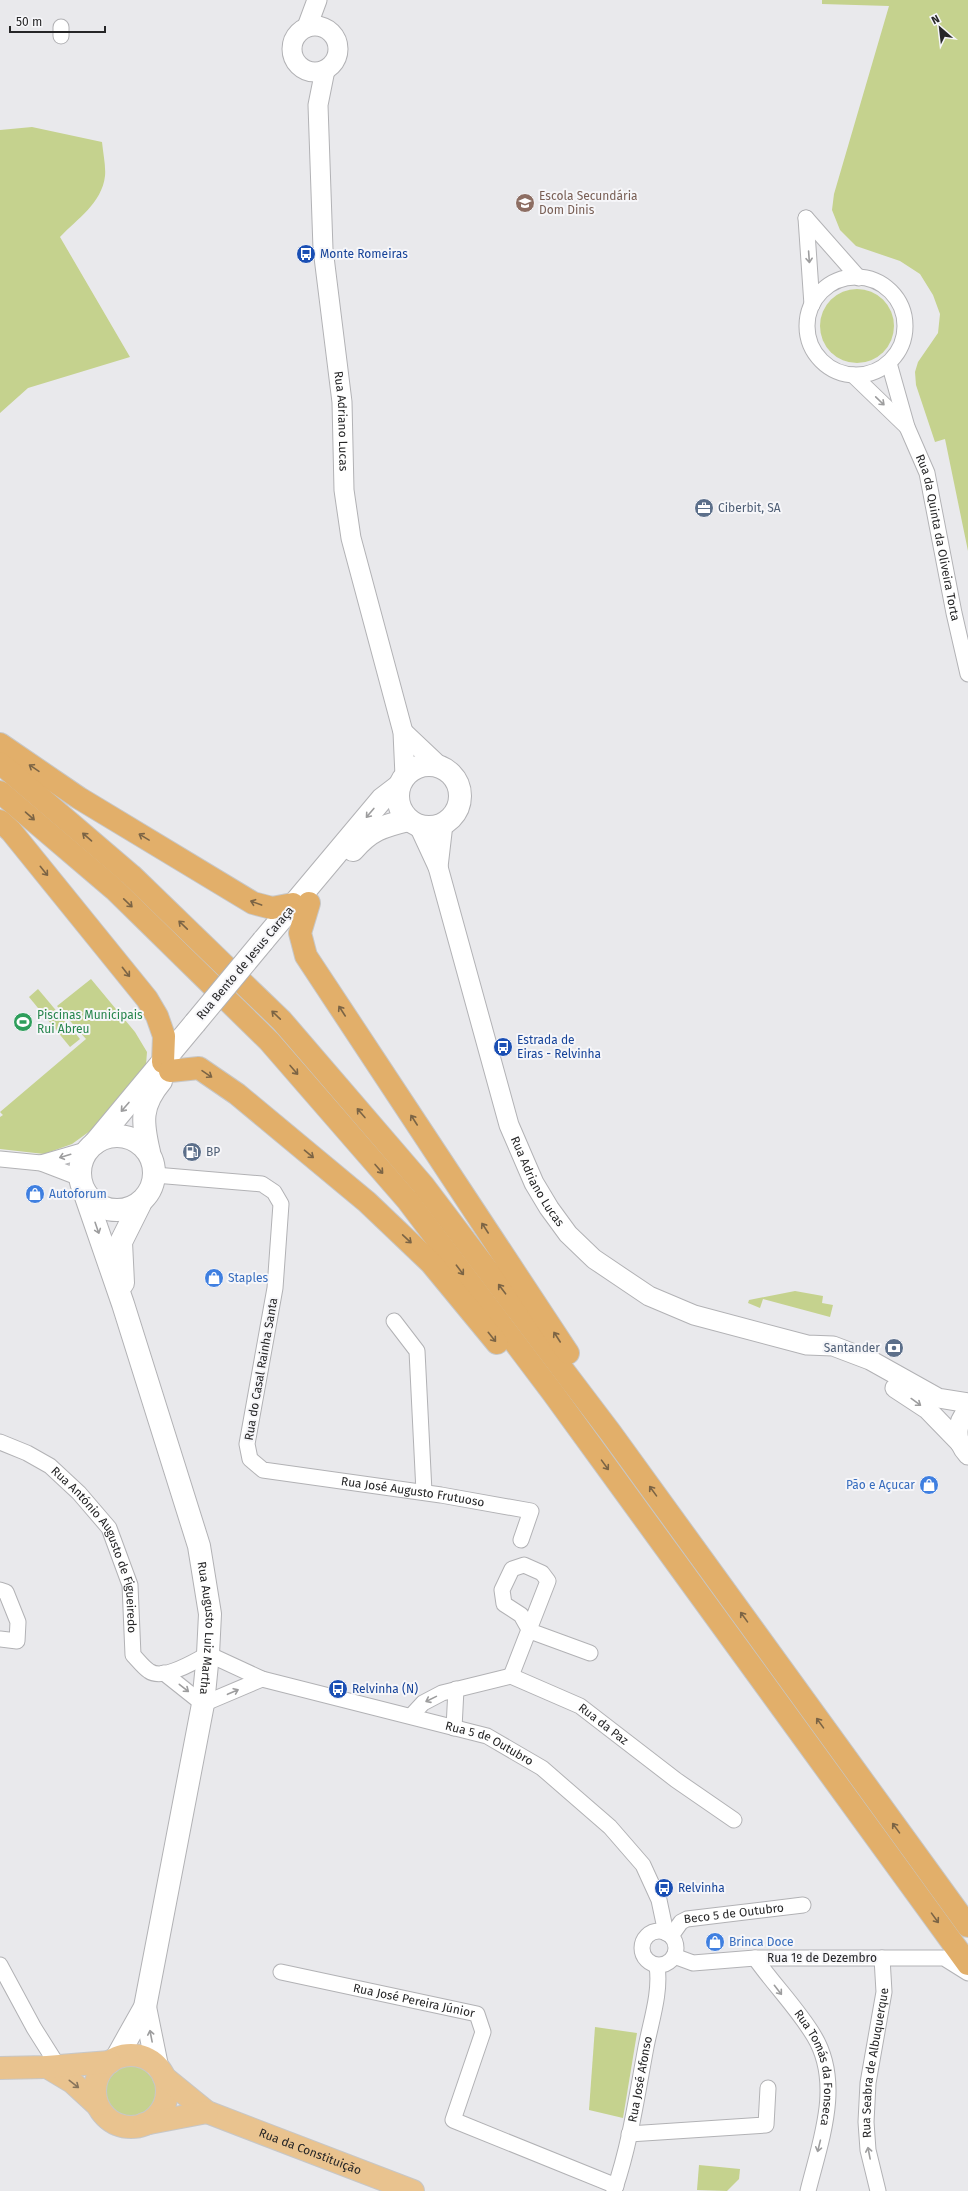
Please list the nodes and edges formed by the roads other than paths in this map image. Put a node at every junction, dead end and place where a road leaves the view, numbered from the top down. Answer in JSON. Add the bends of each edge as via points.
{"nodes":[{"id":1,"x":317,"y":0,"type":"edge"},
{"id":2,"x":328,"y":0,"type":"edge"},
{"id":3,"x":315,"y":27,"type":"junction"},
{"id":4,"x":303,"y":69,"type":"junction"},
{"id":5,"x":325,"y":70,"type":"junction"},
{"id":6,"x":318,"y":105,"type":"junction"},
{"id":7,"x":859,"y":278,"type":"junction"},
{"id":8,"x":812,"y":305,"type":"junction"},
{"id":9,"x":889,"y":363,"type":"junction"},
{"id":10,"x":853,"y":375,"type":"junction"},
{"id":11,"x":908,"y":427,"type":"junction"},
{"id":12,"x":968,"y":674,"type":"edge"},
{"id":13,"x":403,"y":732,"type":"junction"},
{"id":14,"x":0,"y":744,"type":"edge"},
{"id":15,"x":0,"y":763,"type":"edge"},
{"id":16,"x":439,"y":766,"type":"junction"},
{"id":17,"x":402,"y":781,"type":"junction"},
{"id":18,"x":0,"y":792,"type":"edge"},
{"id":19,"x":0,"y":821,"type":"edge"},
{"id":20,"x":414,"y":823,"type":"junction"},
{"id":21,"x":443,"y":824,"type":"junction"},
{"id":22,"x":438,"y":867,"type":"junction"},
{"id":23,"x":301,"y":904,"type":"junction"},
{"id":24,"x":166,"y":1066,"type":"junction"},
{"id":25,"x":92,"y":1146,"type":"junction"},
{"id":26,"x":149,"y":1152,"type":"junction"},
{"id":27,"x":0,"y":1159,"type":"edge"},
{"id":28,"x":41,"y":1163,"type":"junction"},
{"id":29,"x":155,"y":1175,"type":"junction"},
{"id":30,"x":82,"y":1185,"type":"junction"},
{"id":31,"x":140,"y":1204,"type":"junction"},
{"id":32,"x":123,"y":1304,"type":"junction"},
{"id":33,"x":394,"y":1321,"type":"dead end"},
{"id":34,"x":808,"y":1345,"type":"junction"},
{"id":35,"x":968,"y":1403,"type":"edge"},
{"id":36,"x":968,"y":1410,"type":"edge"},
{"id":37,"x":610,"y":1432,"type":"junction"},
{"id":38,"x":0,"y":1442,"type":"edge"},
{"id":39,"x":591,"y":1446,"type":"junction"},
{"id":40,"x":964,"y":1449,"type":"edge"},
{"id":41,"x":263,"y":1470,"type":"joint"},
{"id":42,"x":424,"y":1492,"type":"junction"},
{"id":43,"x":521,"y":1540,"type":"dead end"},
{"id":44,"x":0,"y":1590,"type":"edge"},
{"id":45,"x":0,"y":1639,"type":"edge"},
{"id":46,"x":590,"y":1653,"type":"dead end"},
{"id":47,"x":208,"y":1654,"type":"junction"},
{"id":48,"x":164,"y":1673,"type":"junction"},
{"id":49,"x":511,"y":1676,"type":"junction"},
{"id":50,"x":262,"y":1679,"type":"junction"},
{"id":51,"x":456,"y":1689,"type":"junction"},
{"id":52,"x":203,"y":1704,"type":"junction"},
{"id":53,"x":411,"y":1716,"type":"junction"},
{"id":54,"x":454,"y":1728,"type":"junction"},
{"id":55,"x":734,"y":1820,"type":"dead end"},
{"id":56,"x":659,"y":1900,"type":"junction"},
{"id":57,"x":803,"y":1905,"type":"dead end"},
{"id":58,"x":968,"y":1926,"type":"edge"},
{"id":59,"x":668,"y":1934,"type":"junction"},
{"id":60,"x":646,"y":1937,"type":"junction"},
{"id":61,"x":674,"y":1956,"type":"junction"},
{"id":62,"x":755,"y":1958,"type":"junction"},
{"id":63,"x":882,"y":1958,"type":"junction"},
{"id":64,"x":968,"y":1964,"type":"edge"},
{"id":65,"x":0,"y":1965,"type":"edge"},
{"id":66,"x":657,"y":1966,"type":"junction"},
{"id":67,"x":282,"y":1972,"type":"dead end"},
{"id":68,"x":968,"y":1973,"type":"edge"},
{"id":69,"x":145,"y":2007,"type":"junction"},
{"id":70,"x":113,"y":2059,"type":"junction"},
{"id":71,"x":53,"y":2067,"type":"junction"},
{"id":72,"x":0,"y":2068,"type":"edge"},
{"id":73,"x":160,"y":2072,"type":"junction"},
{"id":74,"x":768,"y":2088,"type":"dead end"},
{"id":75,"x":97,"y":2105,"type":"junction"},
{"id":76,"x":207,"y":2112,"type":"junction"},
{"id":77,"x":144,"y":2124,"type":"junction"},
{"id":78,"x":629,"y":2134,"type":"junction"},
{"id":79,"x":615,"y":2188,"type":"edge"},
{"id":80,"x":413,"y":2191,"type":"edge"},
{"id":81,"x":808,"y":2191,"type":"edge"},
{"id":82,"x":878,"y":2191,"type":"edge"}],
"edges":[{"from":1,"to":3,"type":"street","name":"Rua Adriano Lucas"},
{"from":2,"to":3,"type":"street"},
{"from":3,"to":4,"type":"street","name":"Rua Adriano Lucas","via":[[296,36],[292,51]]},
{"from":3,"to":5,"type":"street","name":"Rua Adriano Lucas","via":[[335,37],[338,52],[332,66]]},
{"from":4,"to":5,"type":"street","via":[[311,72]]},
{"from":4,"to":6,"type":"street","name":"Rua Adriano Lucas"},
{"from":5,"to":6,"type":"street","name":"Rua Adriano Lucas"},
{"from":6,"to":13,"type":"street","name":"Rua Adriano Lucas","via":[[323,250],[342,402],[344,490],[352,538]]},
{"from":7,"to":8,"type":"street","via":[[845,279],[832,284]]},
{"from":7,"to":8,"type":"street","one_way":true,"via":[[806,218]]},
{"from":7,"to":9,"type":"street","via":[[869,279],[886,288],[902,310],[905,324],[904,339]]},
{"from":8,"to":10,"type":"street","via":[[807,323],[814,351],[831,368]]},
{"from":9,"to":10,"type":"street","via":[[872,372]]},
{"from":9,"to":11,"type":"street","name":"Rua da Quinta da Oliveira Torta"},
{"from":10,"to":11,"type":"street","name":"Rua da Quinta da Oliveira Torta","one_way":true},
{"from":11,"to":12,"type":"street","name":"Rua da Quinta da Oliveira Torta","via":[[927,473]]},
{"from":13,"to":16,"type":"street"},
{"from":13,"to":17,"type":"street","name":"Rua Adriano Lucas"},
{"from":23,"to":14,"type":"highway","one_way":true,"via":[[272,908],[253,903],[79,798]]},
{"from":37,"to":15,"type":"highway","one_way":true,"via":[[423,1185],[282,1020],[131,875]]},
{"from":16,"to":17,"type":"main road","via":[[420,766]]},
{"from":16,"to":21,"type":"main road","via":[[456,780],[460,794],[458,808],[453,817]]},
{"from":17,"to":20,"type":"main road","name":"Rua Adriano Lucas","via":[[398,805]]},
{"from":17,"to":23,"type":"main road","name":"Rua Bento de Jesus Caraça","one_way":true,"via":[[382,799]]},
{"from":18,"to":39,"type":"highway","one_way":true,"via":[[114,889],[269,1041],[408,1201]]},
{"from":19,"to":24,"type":"highway","one_way":true,"via":[[11,831],[147,999],[164,1036]]},
{"from":20,"to":21,"type":"main road","via":[[435,827]]},
{"from":20,"to":22,"type":"street","name":"Rua Adriano Lucas"},
{"from":20,"to":23,"type":"main road","name":"Rua Bento de Jesus Caraça","via":[[384,826],[365,836]]},
{"from":21,"to":22,"type":"street","name":"Rua Adriano Lucas"},
{"from":22,"to":34,"type":"street","name":"Rua Adriano Lucas","via":[[509,1125],[534,1183],[568,1234],[594,1259],[649,1296],[694,1314]]},
{"from":23,"to":24,"type":"main road","name":"Rua Bento de Jesus Caraça","bridge":true},
{"from":37,"to":23,"type":"highway","one_way":true,"via":[[570,1358],[306,956],[300,933]]},
{"from":24,"to":25,"type":"main road","name":"Rua Bento de Jesus Caraça","one_way":true},
{"from":24,"to":26,"type":"main road","name":"Rua Bento de Jesus Caraça","via":[[147,1104],[143,1123]]},
{"from":24,"to":39,"type":"highway","one_way":true,"via":[[199,1068],[237,1094],[367,1202],[431,1263],[523,1374]]},
{"from":25,"to":26,"type":"main road","via":[[106,1137],[118,1136],[130,1138]]},
{"from":25,"to":28,"type":"street","one_way":true},
{"from":25,"to":30,"type":"main road","via":[[81,1162]]},
{"from":26,"to":29,"type":"main road","via":[[154,1163]]},
{"from":27,"to":28,"type":"street"},
{"from":28,"to":30,"type":"street"},
{"from":29,"to":31,"type":"main road","via":[[148,1196]]},
{"from":29,"to":41,"type":"street","name":"Rua do Casal Rainha Santa","via":[[262,1184],[274,1192],[281,1204],[275,1288],[247,1444],[250,1459]]},
{"from":30,"to":31,"type":"main road","via":[[92,1201],[103,1208],[115,1211],[128,1210]]},
{"from":30,"to":32,"type":"main road","name":"Rua Augusto Luiz Martha","one_way":true},
{"from":31,"to":32,"type":"main road","name":"Rua Augusto Luiz Martha","via":[[121,1242]]},
{"from":32,"to":47,"type":"main road","name":"Rua Augusto Luiz Martha","via":[[199,1546],[210,1614]]},
{"from":33,"to":42,"type":"street","via":[[417,1350]]},
{"from":34,"to":35,"type":"street","name":"Rua Adriano Lucas","via":[[833,1346],[870,1360],[938,1398]]},
{"from":34,"to":40,"type":"street","name":"Rua Adriano Lucas","one_way":true,"via":[[828,1358],[865,1372],[909,1396],[942,1423]]},
{"from":36,"to":40,"type":"street","via":[[959,1424],[958,1434]]},
{"from":58,"to":37,"type":"highway","one_way":true},
{"from":38,"to":48,"type":"street","name":"Rua António Augusto de Figueiredo","via":[[50,1466],[79,1493],[109,1528],[130,1585],[133,1655],[150,1672]]},
{"from":39,"to":64,"type":"highway","one_way":true},
{"from":41,"to":42,"type":"street","name":"Rua José Augusto Frutuoso"},
{"from":42,"to":43,"type":"street","name":"Rua José Augusto Frutuoso","via":[[531,1511]]},
{"from":44,"to":45,"type":"street","via":[[6,1592],[18,1622],[17,1641]]},
{"from":46,"to":49,"type":"street","via":[[530,1630]]},
{"from":47,"to":48,"type":"street","via":[[186,1666]]},
{"from":47,"to":50,"type":"street","name":"Rua 5 de Outubro"},
{"from":47,"to":52,"type":"main road","name":"Rua Augusto Luiz Martha"},
{"from":48,"to":52,"type":"street","name":"Rua António Augusto de Figueiredo","one_way":true},
{"from":49,"to":51,"type":"street"},
{"from":49,"to":55,"type":"street","name":"Rua da Paz","via":[[580,1706],[676,1780]]},
{"from":52,"to":50,"type":"street","one_way":true},
{"from":50,"to":53,"type":"street","name":"Rua 5 de Outubro"},
{"from":51,"to":53,"type":"street","one_way":true,"via":[[423,1703]]},
{"from":51,"to":54,"type":"street"},
{"from":52,"to":69,"type":"main road","name":"Rua Augusto Luiz Martha"},
{"from":53,"to":54,"type":"street","name":"Rua 5 de Outubro"},
{"from":54,"to":56,"type":"street","name":"Rua 5 de Outubro","via":[[488,1736],[542,1768],[610,1827],[643,1865]]},
{"from":56,"to":59,"type":"street","name":"Rua 5 de Outubro"},
{"from":56,"to":60,"type":"street"},
{"from":57,"to":59,"type":"street","name":"Beco 5 de Outubro","via":[[687,1919]]},
{"from":59,"to":60,"type":"street","via":[[652,1933]]},
{"from":59,"to":61,"type":"street","via":[[676,1946]]},
{"from":60,"to":66,"type":"street","via":[[642,1942],[643,1955],[651,1964]]},
{"from":61,"to":62,"type":"street","name":"Rua 1º de Dezembro","via":[[693,1963]]},
{"from":61,"to":66,"type":"street","via":[[670,1962]]},
{"from":62,"to":63,"type":"street","name":"Rua 1º de Dezembro"},
{"from":62,"to":81,"type":"street","name":"Rua Tomás da Fonseca","one_way":true,"via":[[815,2037],[827,2068],[830,2093]]},
{"from":63,"to":68,"type":"street","name":"Rua 1º de Dezembro","via":[[944,1958]]},
{"from":82,"to":63,"type":"street","name":"Rua Seabra de Albuquerque","one_way":true,"via":[[868,2150],[866,2122],[868,2083],[884,1992]]},
{"from":65,"to":71,"type":"street"},
{"from":66,"to":78,"type":"street","name":"Rua José Afonso","via":[[659,1979]]},
{"from":67,"to":79,"type":"street","name":"Rua José Pereira Júnior","via":[[477,2014],[483,2032],[453,2120]]},
{"from":69,"to":70,"type":"main road","name":"Rua Augusto Luiz Martha"},
{"from":73,"to":69,"type":"main road","name":"Rua Augusto Luiz Martha","one_way":true},
{"from":70,"to":71,"type":"main road"},
{"from":70,"to":73,"type":"main road","via":[[138,2056],[145,2058]]},
{"from":70,"to":75,"type":"main road","via":[[101,2070],[96,2081],[94,2093]]},
{"from":71,"to":72,"type":"main road"},
{"from":71,"to":75,"type":"main road","one_way":true},
{"from":73,"to":76,"type":"main road","name":"Rua da Constituição"},
{"from":73,"to":77,"type":"main road","via":[[167,2091],[164,2105],[156,2116]]},
{"from":74,"to":78,"type":"street","via":[[766,2125]]},
{"from":75,"to":77,"type":"main road","via":[[105,2116],[117,2124],[131,2127]]},
{"from":76,"to":77,"type":"main road"},
{"from":76,"to":80,"type":"main road","name":"Rua da Constituição"},
{"from":78,"to":79,"type":"street","name":"Rua José Afonso"}]}
